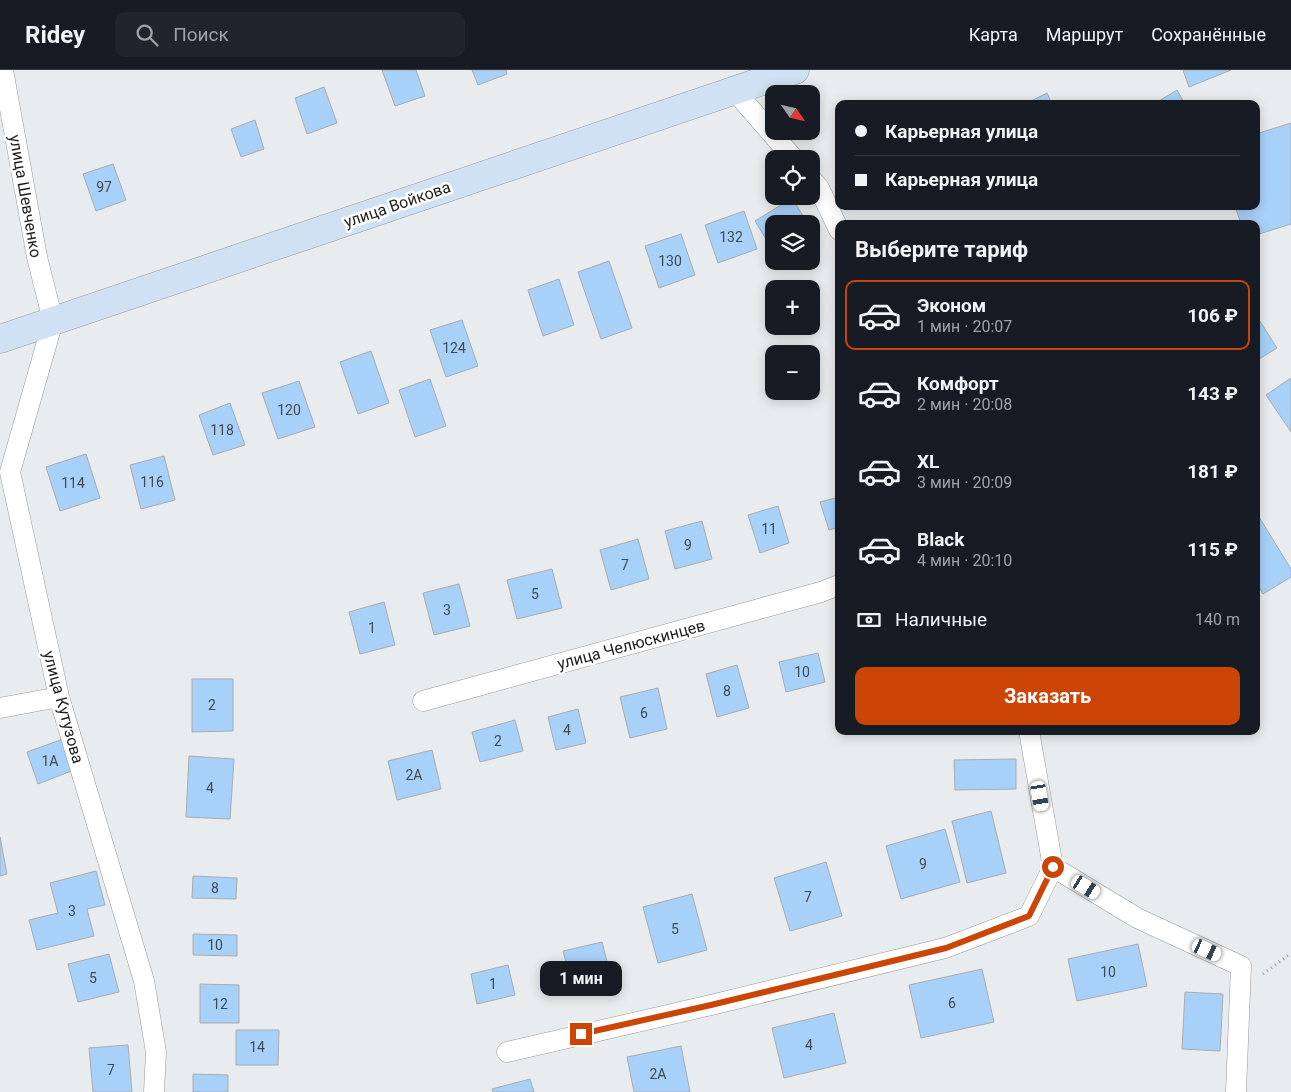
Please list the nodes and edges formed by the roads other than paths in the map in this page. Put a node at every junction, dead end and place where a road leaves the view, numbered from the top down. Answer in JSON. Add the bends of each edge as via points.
{"nodes":[{"id":1,"x":3,"y":70,"type":"edge"},
{"id":2,"x":795,"y":70,"type":"edge"},
{"id":3,"x":734,"y":90,"type":"junction"},
{"id":4,"x":786,"y":150,"type":"edge"},
{"id":5,"x":820,"y":190,"type":"edge"},
{"id":6,"x":835,"y":222,"type":"edge"},
{"id":7,"x":53,"y":321,"type":"junction"},
{"id":8,"x":0,"y":339,"type":"edge"},
{"id":9,"x":5,"y":467,"type":"edge"},
{"id":10,"x":835,"y":587,"type":"edge"},
{"id":11,"x":59,"y":697,"type":"junction"},
{"id":12,"x":423,"y":701,"type":"dead end"},
{"id":13,"x":0,"y":708,"type":"edge"},
{"id":14,"x":1030,"y":735,"type":"edge"},
{"id":15,"x":1053,"y":867,"type":"junction"},
{"id":16,"x":508,"y":1052,"type":"dead end"},
{"id":17,"x":154,"y":1092,"type":"edge"},
{"id":18,"x":1236,"y":1092,"type":"edge"}],
"edges":[{"from":1,"to":7,"type":"street","name":"улица Шевченко","via":[[37,257]]},
{"from":2,"to":3,"type":"main road","name":"улица Войкова"},
{"from":3,"to":4,"type":"street"},
{"from":3,"to":7,"type":"main road","name":"улица Войкова"},
{"from":5,"to":6,"type":"street"},
{"from":7,"to":8,"type":"main road","name":"улица Войкова"},
{"from":7,"to":9,"type":"street","name":"улица Кутузова"},
{"from":9,"to":11,"type":"street","name":"улица Кутузова"},
{"from":10,"to":12,"type":"street","name":"улица Челюскинцев"},
{"from":11,"to":13,"type":"street"},
{"from":11,"to":17,"type":"street","name":"улица Кутузова","via":[[144,981],[156,1052]]},
{"from":14,"to":15,"type":"street"},
{"from":15,"to":16,"type":"street","via":[[1029,916],[946,948]]},
{"from":15,"to":18,"type":"street","via":[[1137,918],[1241,966]]}]}
